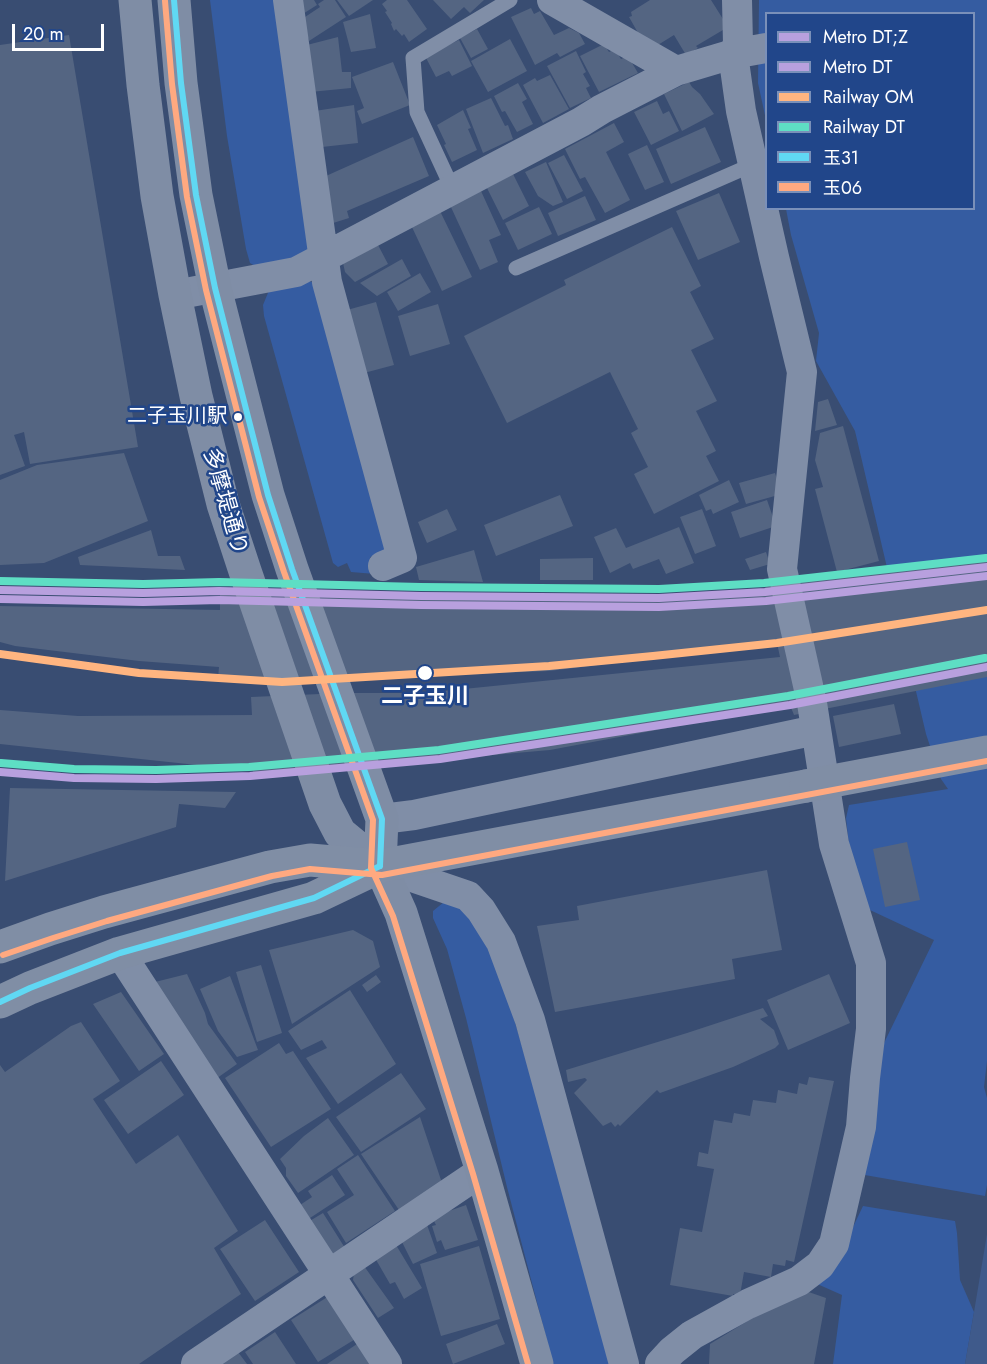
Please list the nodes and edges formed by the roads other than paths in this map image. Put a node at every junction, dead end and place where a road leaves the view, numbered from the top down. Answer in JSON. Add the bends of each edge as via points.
{"nodes":[{"id":1,"x":135,"y":0,"type":"edge"},
{"id":2,"x":174,"y":0,"type":"edge"},
{"id":3,"x":288,"y":0,"type":"edge"},
{"id":4,"x":510,"y":0,"type":"edge"},
{"id":5,"x":552,"y":0,"type":"edge"},
{"id":6,"x":737,"y":0,"type":"edge"},
{"id":7,"x":765,"y":48,"type":"edge"},
{"id":8,"x":733,"y":54,"type":"junction"},
{"id":9,"x":676,"y":72,"type":"junction"},
{"id":10,"x":754,"y":164,"type":"junction"},
{"id":11,"x":453,"y":190,"type":"junction"},
{"id":12,"x":323,"y":259,"type":"junction"},
{"id":13,"x":516,"y":268,"type":"dead end"},
{"id":14,"x":215,"y":288,"type":"junction"},
{"id":15,"x":175,"y":295,"type":"junction"},
{"id":16,"x":383,"y":566,"type":"dead end"},
{"id":17,"x":816,"y":730,"type":"junction"},
{"id":18,"x":987,"y":752,"type":"edge"},
{"id":19,"x":382,"y":819,"type":"junction"},
{"id":20,"x":380,"y":866,"type":"junction"},
{"id":21,"x":0,"y":947,"type":"edge"},
{"id":22,"x":120,"y":954,"type":"junction"},
{"id":23,"x":0,"y":1002,"type":"edge"},
{"id":24,"x":482,"y":1171,"type":"junction"},
{"id":25,"x":328,"y":1274,"type":"junction"},
{"id":26,"x":196,"y":1364,"type":"edge"},
{"id":27,"x":387,"y":1364,"type":"edge"},
{"id":28,"x":537,"y":1364,"type":"edge"},
{"id":29,"x":624,"y":1364,"type":"edge"},
{"id":30,"x":660,"y":1364,"type":"edge"}],
"edges":[{"from":1,"to":15,"type":"main road","name":"多摩堤通り","via":[[157,196]]},
{"from":2,"to":14,"type":"main road","name":"多摩堤通り","via":[[196,195]]},
{"from":3,"to":12,"type":"street"},
{"from":4,"to":11,"type":"lane","via":[[413,58],[417,112]]},
{"from":5,"to":9,"type":"street"},
{"from":6,"to":8,"type":"street","via":[[738,44]]},
{"from":7,"to":8,"type":"street"},
{"from":8,"to":9,"type":"street"},
{"from":8,"to":10,"type":"street"},
{"from":9,"to":11,"type":"street"},
{"from":10,"to":13,"type":"lane"},
{"from":10,"to":17,"type":"street","via":[[802,372],[782,569]]},
{"from":11,"to":12,"type":"street"},
{"from":12,"to":14,"type":"street","via":[[296,272]]},
{"from":12,"to":16,"type":"street","via":[[402,558]]},
{"from":14,"to":15,"type":"street"},
{"from":14,"to":19,"type":"main road","name":"多摩堤通り","via":[[268,495]]},
{"from":15,"to":20,"type":"main road","name":"多摩堤通り","via":[[202,426],[223,504],[325,804],[340,833]]},
{"from":17,"to":19,"type":"street"},
{"from":17,"to":30,"type":"street","via":[[834,844],[871,963],[871,1029],[861,1127],[834,1244],[820,1265],[799,1281],[692,1335]]},
{"from":18,"to":20,"type":"highway","bridge":true},
{"from":19,"to":20,"type":"main road","name":"多摩堤通り"},
{"from":20,"to":21,"type":"highway","via":[[310,860],[270,867],[104,912]]},
{"from":20,"to":22,"type":"highway","via":[[314,898]]},
{"from":20,"to":24,"type":"main road","name":"多摩堤通り","via":[[401,913]]},
{"from":20,"to":29,"type":"street","via":[[468,896],[501,942],[530,1020]]},
{"from":22,"to":23,"type":"highway"},
{"from":22,"to":25,"type":"street"},
{"from":24,"to":25,"type":"street"},
{"from":24,"to":28,"type":"main road","name":"多摩堤通り"},
{"from":25,"to":26,"type":"street"},
{"from":25,"to":27,"type":"street"}]}
